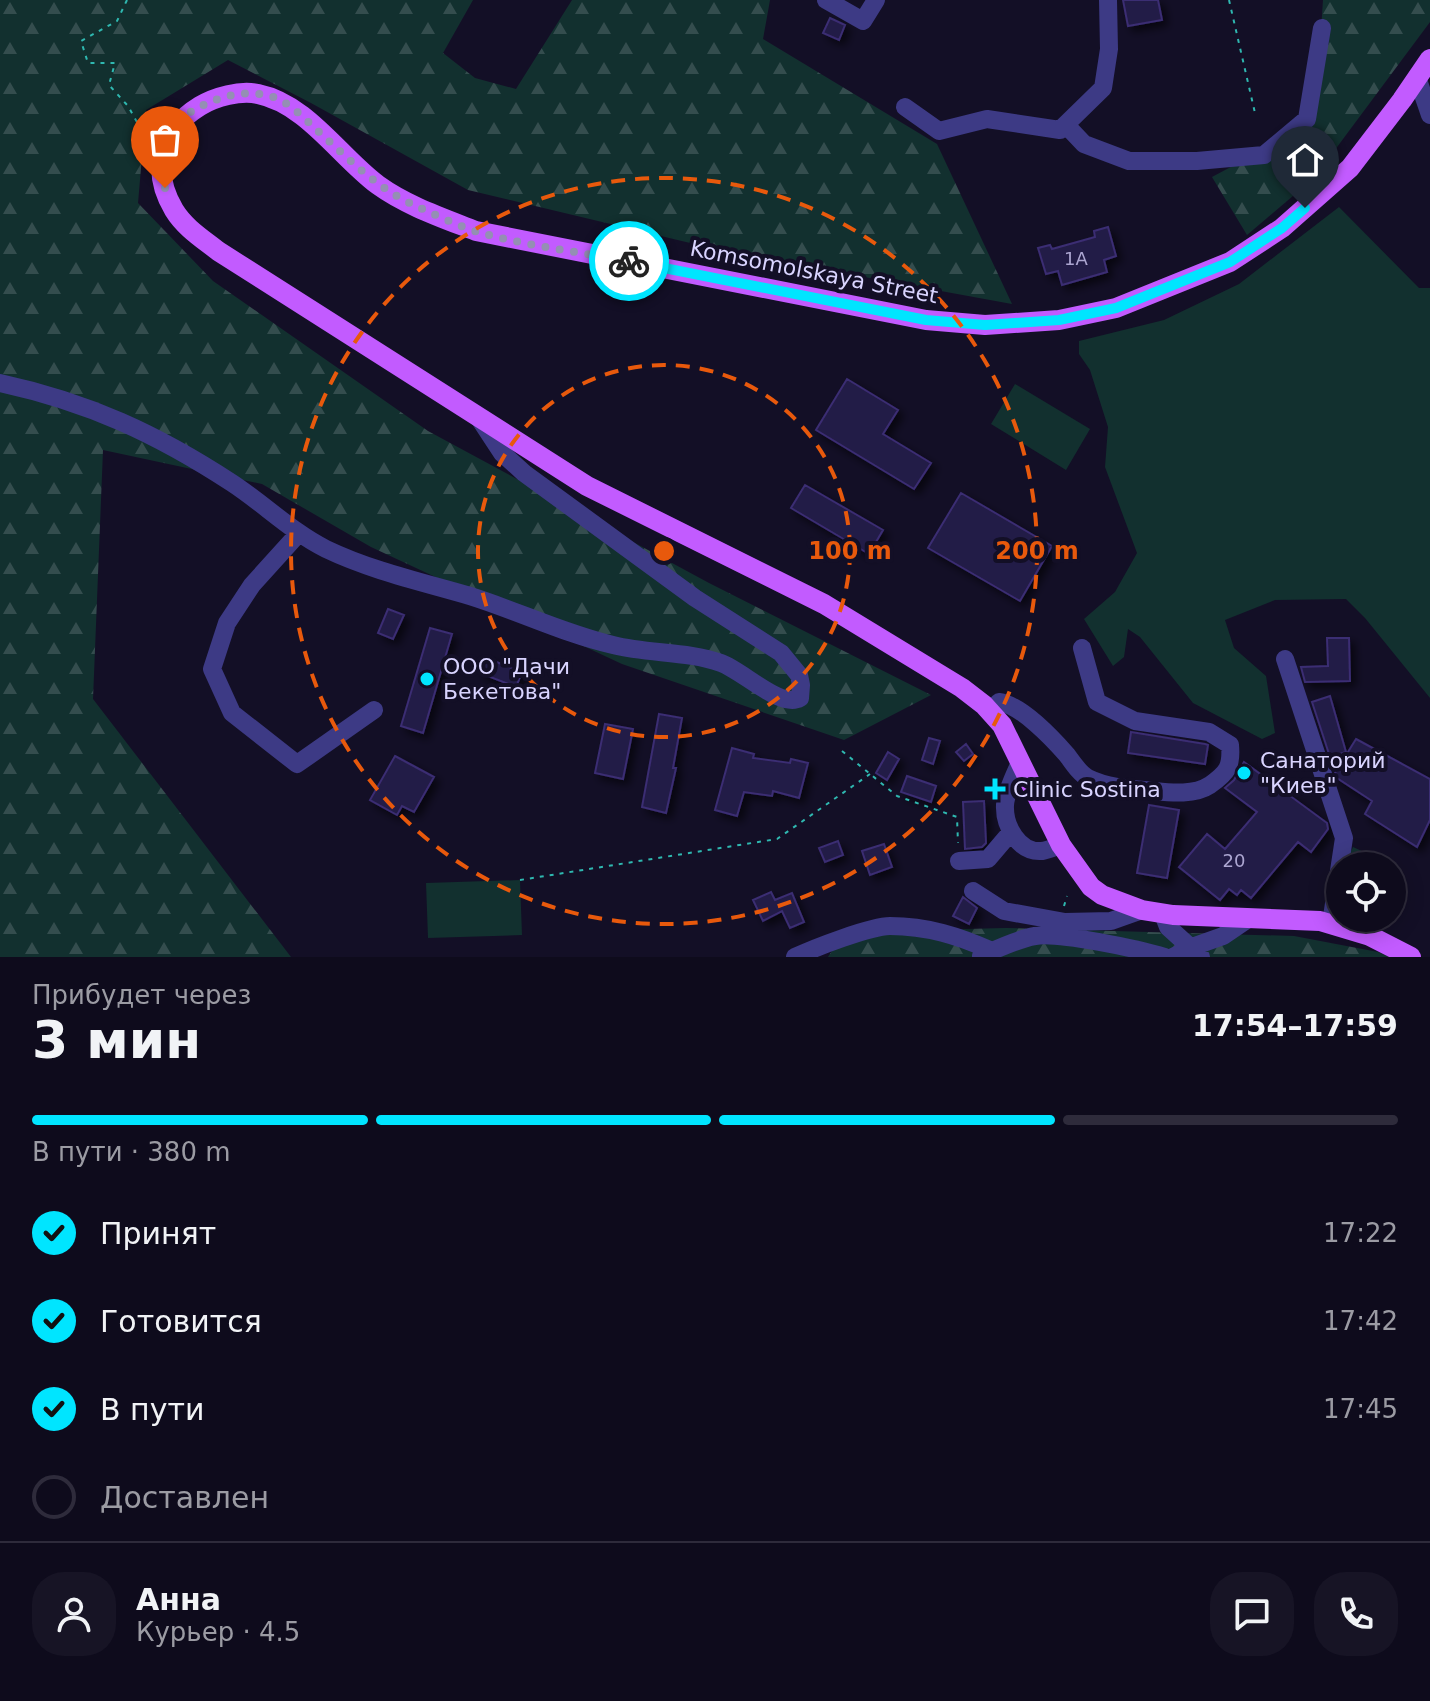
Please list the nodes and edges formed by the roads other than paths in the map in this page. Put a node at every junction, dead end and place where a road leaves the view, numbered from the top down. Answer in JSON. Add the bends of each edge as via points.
{"nodes":[{"id":1,"x":826,"y":0,"type":"edge"},
{"id":2,"x":876,"y":0,"type":"edge"},
{"id":3,"x":1108,"y":0,"type":"edge"},
{"id":4,"x":1322,"y":28,"type":"dead end"},
{"id":5,"x":1430,"y":59,"type":"edge"},
{"id":6,"x":1417,"y":77,"type":"junction"},
{"id":7,"x":905,"y":107,"type":"dead end"},
{"id":8,"x":1430,"y":115,"type":"edge"},
{"id":9,"x":1066,"y":125,"type":"junction"},
{"id":10,"x":0,"y":383,"type":"edge"},
{"id":11,"x":479,"y":418,"type":"junction"},
{"id":12,"x":299,"y":533,"type":"junction"},
{"id":13,"x":1082,"y":648,"type":"dead end"},
{"id":14,"x":1285,"y":659,"type":"dead end"},
{"id":15,"x":374,"y":710,"type":"dead end"},
{"id":16,"x":990,"y":711,"type":"junction"},
{"id":17,"x":1020,"y":762,"type":"junction"},
{"id":18,"x":1011,"y":832,"type":"junction"},
{"id":19,"x":1061,"y":845,"type":"junction"},
{"id":20,"x":1342,"y":852,"type":"edge"},
{"id":21,"x":959,"y":861,"type":"road end"},
{"id":22,"x":973,"y":891,"type":"dead end"},
{"id":23,"x":1142,"y":910,"type":"junction"},
{"id":24,"x":1163,"y":914,"type":"junction"},
{"id":25,"x":1248,"y":919,"type":"junction"},
{"id":26,"x":1326,"y":923,"type":"edge"},
{"id":27,"x":1358,"y":932,"type":"edge"},
{"id":28,"x":1197,"y":952,"type":"edge"},
{"id":29,"x":986,"y":954,"type":"edge"},
{"id":30,"x":795,"y":957,"type":"edge"},
{"id":31,"x":1165,"y":957,"type":"edge"},
{"id":32,"x":1173,"y":957,"type":"edge"},
{"id":33,"x":1411,"y":957,"type":"edge"}],
"edges":[{"from":1,"to":2,"type":"street","via":[[863,21]]},
{"from":3,"to":9,"type":"street","via":[[1103,88]]},
{"from":4,"to":9,"type":"street","via":[[1307,119],[1264,155],[1129,161],[1084,144]]},
{"from":5,"to":6,"type":"main road","name":"Komsomolskaya Street"},
{"from":6,"to":8,"type":"street"},
{"from":6,"to":11,"type":"main road","name":"Komsomolskaya Street","via":[[1350,168],[1282,228],[1230,262],[1116,308],[1059,320],[985,325],[912,317],[476,231],[378,185],[278,99],[231,95],[184,116],[166,139],[161,167],[174,210],[190,230]]},
{"from":7,"to":9,"type":"street","via":[[939,131],[987,119],[1060,130]]},
{"from":10,"to":12,"type":"street","name":"Komsomolskaya Street","via":[[115,418],[235,485]]},
{"from":11,"to":12,"type":"street","name":"Komsomolskaya Street","via":[[502,453],[524,473],[695,598],[781,653],[799,675],[800,698],[780,699],[721,663],[610,645],[370,567]]},
{"from":11,"to":16,"type":"main road","name":"Komsomolskaya Street","via":[[587,486],[824,604],[962,688]]},
{"from":12,"to":15,"type":"street","via":[[252,585],[227,623],[212,669],[232,713],[297,764]]},
{"from":13,"to":16,"type":"street","via":[[1097,702],[1135,721],[1218,736],[1230,745],[1225,774],[1203,790],[1172,793],[1115,786],[1086,777],[1030,719],[1006,703],[999,702]]},
{"from":14,"to":20,"type":"street","via":[[1344,838]]},
{"from":16,"to":17,"type":"main road","name":"Komsomolskaya Street"},
{"from":17,"to":18,"type":"street","via":[[1005,802]]},
{"from":17,"to":19,"type":"main road","name":"Komsomolskaya Street"},
{"from":18,"to":19,"type":"street","via":[[1029,849]]},
{"from":18,"to":21,"type":"street","via":[[988,859]]},
{"from":19,"to":23,"type":"main road","via":[[1091,887]]},
{"from":22,"to":23,"type":"street","via":[[1004,911],[1065,922],[1111,921]]},
{"from":23,"to":24,"type":"main road"},
{"from":24,"to":25,"type":"main road"},
{"from":24,"to":28,"type":"street","via":[[1168,927]]},
{"from":25,"to":26,"type":"main road"},
{"from":25,"to":28,"type":"street"},
{"from":27,"to":33,"type":"main road"},
{"from":28,"to":32,"type":"street"},
{"from":29,"to":30,"type":"street","via":[[955,934],[887,926]]},
{"from":29,"to":31,"type":"street","via":[[1035,936]]}]}
